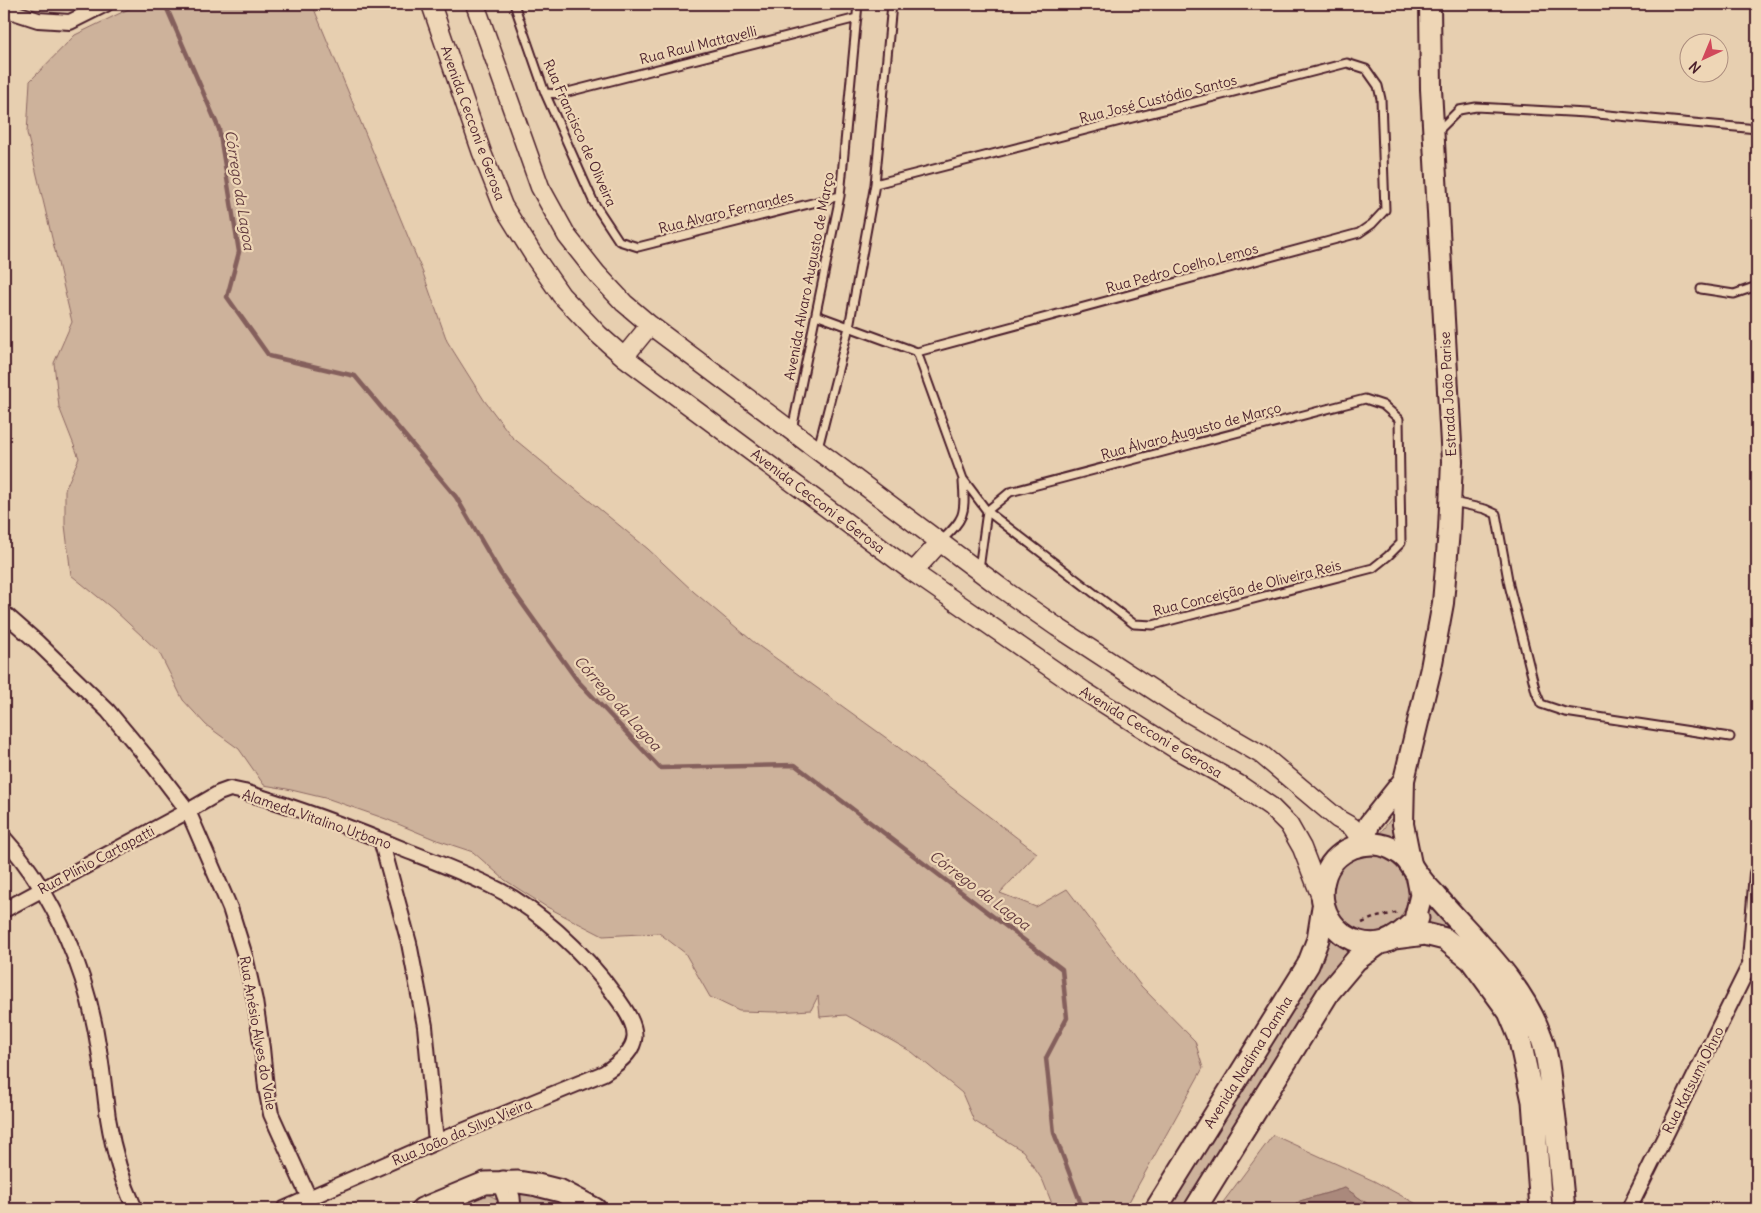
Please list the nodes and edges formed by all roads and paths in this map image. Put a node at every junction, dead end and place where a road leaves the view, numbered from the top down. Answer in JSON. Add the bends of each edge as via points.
{"nodes":[{"id":1,"x":106,"y":4,"type":"edge"},
{"id":2,"x":431,"y":4,"type":"edge"},
{"id":3,"x":475,"y":4,"type":"edge"},
{"id":4,"x":514,"y":4,"type":"edge"},
{"id":5,"x":858,"y":4,"type":"edge"},
{"id":6,"x":892,"y":4,"type":"edge"},
{"id":7,"x":1430,"y":4,"type":"edge"},
{"id":8,"x":4,"y":9,"type":"edge"},
{"id":9,"x":857,"y":18,"type":"junction"},
{"id":10,"x":545,"y":93,"type":"junction"},
{"id":11,"x":1757,"y":129,"type":"edge"},
{"id":12,"x":1434,"y":135,"type":"junction"},
{"id":13,"x":1382,"y":148,"type":"joint"},
{"id":14,"x":875,"y":184,"type":"junction"},
{"id":15,"x":840,"y":196,"type":"junction"},
{"id":16,"x":619,"y":241,"type":"joint"},
{"id":17,"x":1757,"y":286,"type":"edge"},
{"id":18,"x":1701,"y":289,"type":"dead end"},
{"id":19,"x":816,"y":315,"type":"junction"},
{"id":20,"x":650,"y":325,"type":"junction"},
{"id":21,"x":849,"y":327,"type":"junction"},
{"id":22,"x":917,"y":352,"type":"junction"},
{"id":23,"x":624,"y":357,"type":"junction"},
{"id":24,"x":792,"y":432,"type":"junction"},
{"id":25,"x":817,"y":451,"type":"junction"},
{"id":26,"x":963,"y":479,"type":"junction"},
{"id":27,"x":1400,"y":484,"type":"joint"},
{"id":28,"x":1450,"y":502,"type":"junction"},
{"id":29,"x":987,"y":511,"type":"junction"},
{"id":30,"x":940,"y":542,"type":"junction"},
{"id":31,"x":978,"y":571,"type":"junction"},
{"id":32,"x":913,"y":572,"type":"junction"},
{"id":33,"x":4,"y":613,"type":"edge"},
{"id":34,"x":1730,"y":737,"type":"dead end"},
{"id":35,"x":1404,"y":780,"type":"junction"},
{"id":36,"x":188,"y":811,"type":"junction"},
{"id":37,"x":1361,"y":826,"type":"junction"},
{"id":38,"x":4,"y":838,"type":"edge"},
{"id":39,"x":381,"y":840,"type":"junction"},
{"id":40,"x":1364,"y":844,"type":"junction"},
{"id":41,"x":1414,"y":869,"type":"junction"},
{"id":42,"x":1757,"y":873,"type":"edge"},
{"id":43,"x":41,"y":889,"type":"junction"},
{"id":44,"x":1322,"y":902,"type":"junction"},
{"id":45,"x":4,"y":910,"type":"edge"},
{"id":46,"x":1418,"y":918,"type":"junction"},
{"id":47,"x":1350,"y":937,"type":"junction"},
{"id":48,"x":1387,"y":940,"type":"junction"},
{"id":49,"x":1757,"y":950,"type":"edge"},
{"id":50,"x":1749,"y":967,"type":"junction"},
{"id":51,"x":634,"y":1046,"type":"joint"},
{"id":52,"x":436,"y":1142,"type":"junction"},
{"id":53,"x":503,"y":1182,"type":"junction"},
{"id":54,"x":309,"y":1198,"type":"junction"},
{"id":55,"x":430,"y":1207,"type":"edge"},
{"id":56,"x":135,"y":1209,"type":"edge"},
{"id":57,"x":284,"y":1209,"type":"edge"},
{"id":58,"x":510,"y":1209,"type":"edge"},
{"id":59,"x":595,"y":1209,"type":"edge"},
{"id":60,"x":1156,"y":1209,"type":"edge"},
{"id":61,"x":1195,"y":1209,"type":"edge"},
{"id":62,"x":1541,"y":1209,"type":"edge"},
{"id":63,"x":1564,"y":1209,"type":"edge"},
{"id":64,"x":1628,"y":1209,"type":"edge"}],
"edges":[{"from":1,"to":8,"type":"street","via":[[70,22],[38,20]]},
{"from":2,"to":23,"type":"street","name":"Avenida Cecconi e Gerosa","via":[[503,206],[561,295]]},
{"from":3,"to":20,"type":"street","via":[[540,187],[567,236],[597,274]]},
{"from":4,"to":10,"type":"lane","name":"Rua Francisco de Oliveira"},
{"from":5,"to":9,"type":"lane","name":"Avenida Alvaro Augusto de Março"},
{"from":6,"to":14,"type":"lane"},
{"from":7,"to":12,"type":"main road","name":"Estrada João Parise","via":[[1430,89]]},
{"from":9,"to":10,"type":"lane","name":"Rua Raul Mattavelli","via":[[560,94]]},
{"from":9,"to":15,"type":"lane","name":"Avenida Alvaro Augusto de Março"},
{"from":10,"to":16,"type":"lane","name":"Rua Francisco de Oliveira","via":[[594,203]]},
{"from":11,"to":12,"type":"lane","via":[[1587,113],[1476,107],[1459,110]]},
{"from":12,"to":28,"type":"main road","name":"Estrada João Parise","via":[[1452,461]]},
{"from":13,"to":14,"type":"lane","name":"Rua José Custódio Santos","via":[[1378,86],[1366,69],[1347,63]]},
{"from":13,"to":22,"type":"lane","name":"Rua Pedro Coelho Lemos","via":[[1385,210],[1359,233]]},
{"from":14,"to":21,"type":"lane"},
{"from":15,"to":16,"type":"lane","name":"Rua Alvaro Fernandes","via":[[638,247]]},
{"from":15,"to":19,"type":"lane","name":"Avenida Alvaro Augusto de Março"},
{"from":17,"to":18,"type":"lane","via":[[1734,294]]},
{"from":19,"to":21,"type":"lane"},
{"from":19,"to":24,"type":"lane","name":"Avenida Alvaro Augusto de Março"},
{"from":20,"to":23,"type":"street"},
{"from":20,"to":24,"type":"street"},
{"from":21,"to":22,"type":"lane"},
{"from":21,"to":25,"type":"lane"},
{"from":22,"to":26,"type":"lane","name":"Rua Conceição de Oliveira Reis"},
{"from":23,"to":32,"type":"street","name":"Avenida Cecconi e Gerosa"},
{"from":24,"to":25,"type":"street"},
{"from":25,"to":30,"type":"street"},
{"from":26,"to":29,"type":"lane","name":"Rua Conceição de Oliveira Reis"},
{"from":26,"to":30,"type":"lane","name":"Rua Conceição de Oliveira Reis","via":[[963,514]]},
{"from":27,"to":29,"type":"lane","name":"Rua Álvaro Augusto de Março","via":[[1399,419],[1383,405],[1365,399],[1010,492]]},
{"from":27,"to":29,"type":"lane","name":"Rua Conceição de Oliveira Reis","via":[[1402,543],[1373,568],[1153,626],[1134,624]]},
{"from":28,"to":34,"type":"lane","via":[[1485,508],[1496,514],[1510,585],[1536,692],[1542,704],[1565,712]]},
{"from":28,"to":35,"type":"main road","name":"Estrada João Parise","via":[[1438,635]]},
{"from":29,"to":31,"type":"lane"},
{"from":30,"to":31,"type":"street"},
{"from":30,"to":32,"type":"street"},
{"from":31,"to":37,"type":"street","via":[[1184,710],[1262,754],[1332,814]]},
{"from":32,"to":44,"type":"street","name":"Avenida Cecconi e Gerosa","via":[[1084,691],[1270,806],[1289,825],[1298,840]]},
{"from":33,"to":36,"type":"street","via":[[108,711]]},
{"from":35,"to":37,"type":"main road","name":"Estrada João Parise"},
{"from":35,"to":41,"type":"main road","name":"Estrada João Parise","via":[[1403,824]]},
{"from":36,"to":39,"type":"street","name":"Alameda Vitalino Urbano","via":[[230,789]]},
{"from":36,"to":43,"type":"street","name":"Rua Plínio Cartapatti"},
{"from":36,"to":54,"type":"street","name":"Rua Anésio Alves do Vale","via":[[230,908],[255,1001],[272,1114]]},
{"from":37,"to":40,"type":"main road","name":"Estrada João Parise"},
{"from":38,"to":43,"type":"street"},
{"from":39,"to":51,"type":"street","name":"Alameda Vitalino Urbano","via":[[491,885],[530,910],[571,944],[604,979],[635,1028]]},
{"from":39,"to":52,"type":"street","via":[[409,943],[425,1026]]},
{"from":40,"to":41,"type":"main road","via":[[1396,850]]},
{"from":40,"to":44,"type":"main road","name":"Avenida Nadima Damha","via":[[1336,858],[1324,876]]},
{"from":41,"to":46,"type":"main road","via":[[1421,894]]},
{"from":41,"to":63,"type":"main road","via":[[1511,982],[1541,1034],[1553,1104]]},
{"from":42,"to":50,"type":"street"},
{"from":43,"to":45,"type":"street","name":"Rua Plínio Cartapatti"},
{"from":43,"to":56,"type":"street","via":[[70,944],[88,998],[99,1049],[108,1120],[125,1186]]},
{"from":44,"to":47,"type":"main road","via":[[1332,925]]},
{"from":44,"to":60,"type":"main road","name":"Avenida Nadima Damha","via":[[1318,939],[1308,965]]},
{"from":46,"to":47,"type":"path","via":[[1397,912],[1373,918],[1362,923]]},
{"from":46,"to":48,"type":"main road","via":[[1403,932]]},
{"from":47,"to":48,"type":"main road","via":[[1356,941]]},
{"from":48,"to":61,"type":"main road","via":[[1356,960],[1329,992]]},
{"from":48,"to":62,"type":"main road","via":[[1425,934],[1445,939],[1471,960],[1509,1012],[1520,1036],[1533,1101]]},
{"from":49,"to":50,"type":"street","name":"Rua Katsumi Ohno"},
{"from":50,"to":64,"type":"street","name":"Rua Katsumi Ohno"},
{"from":51,"to":52,"type":"street","name":"Rua João da Silva Vieira","via":[[622,1061],[604,1073]]},
{"from":52,"to":54,"type":"street","name":"Rua João da Silva Vieira"},
{"from":53,"to":55,"type":"main road","via":[[484,1184]]},
{"from":53,"to":58,"type":"main road"},
{"from":53,"to":59,"type":"main road","via":[[538,1184],[561,1191]]},
{"from":54,"to":57,"type":"street","name":"Rua João da Silva Vieira"}]}
